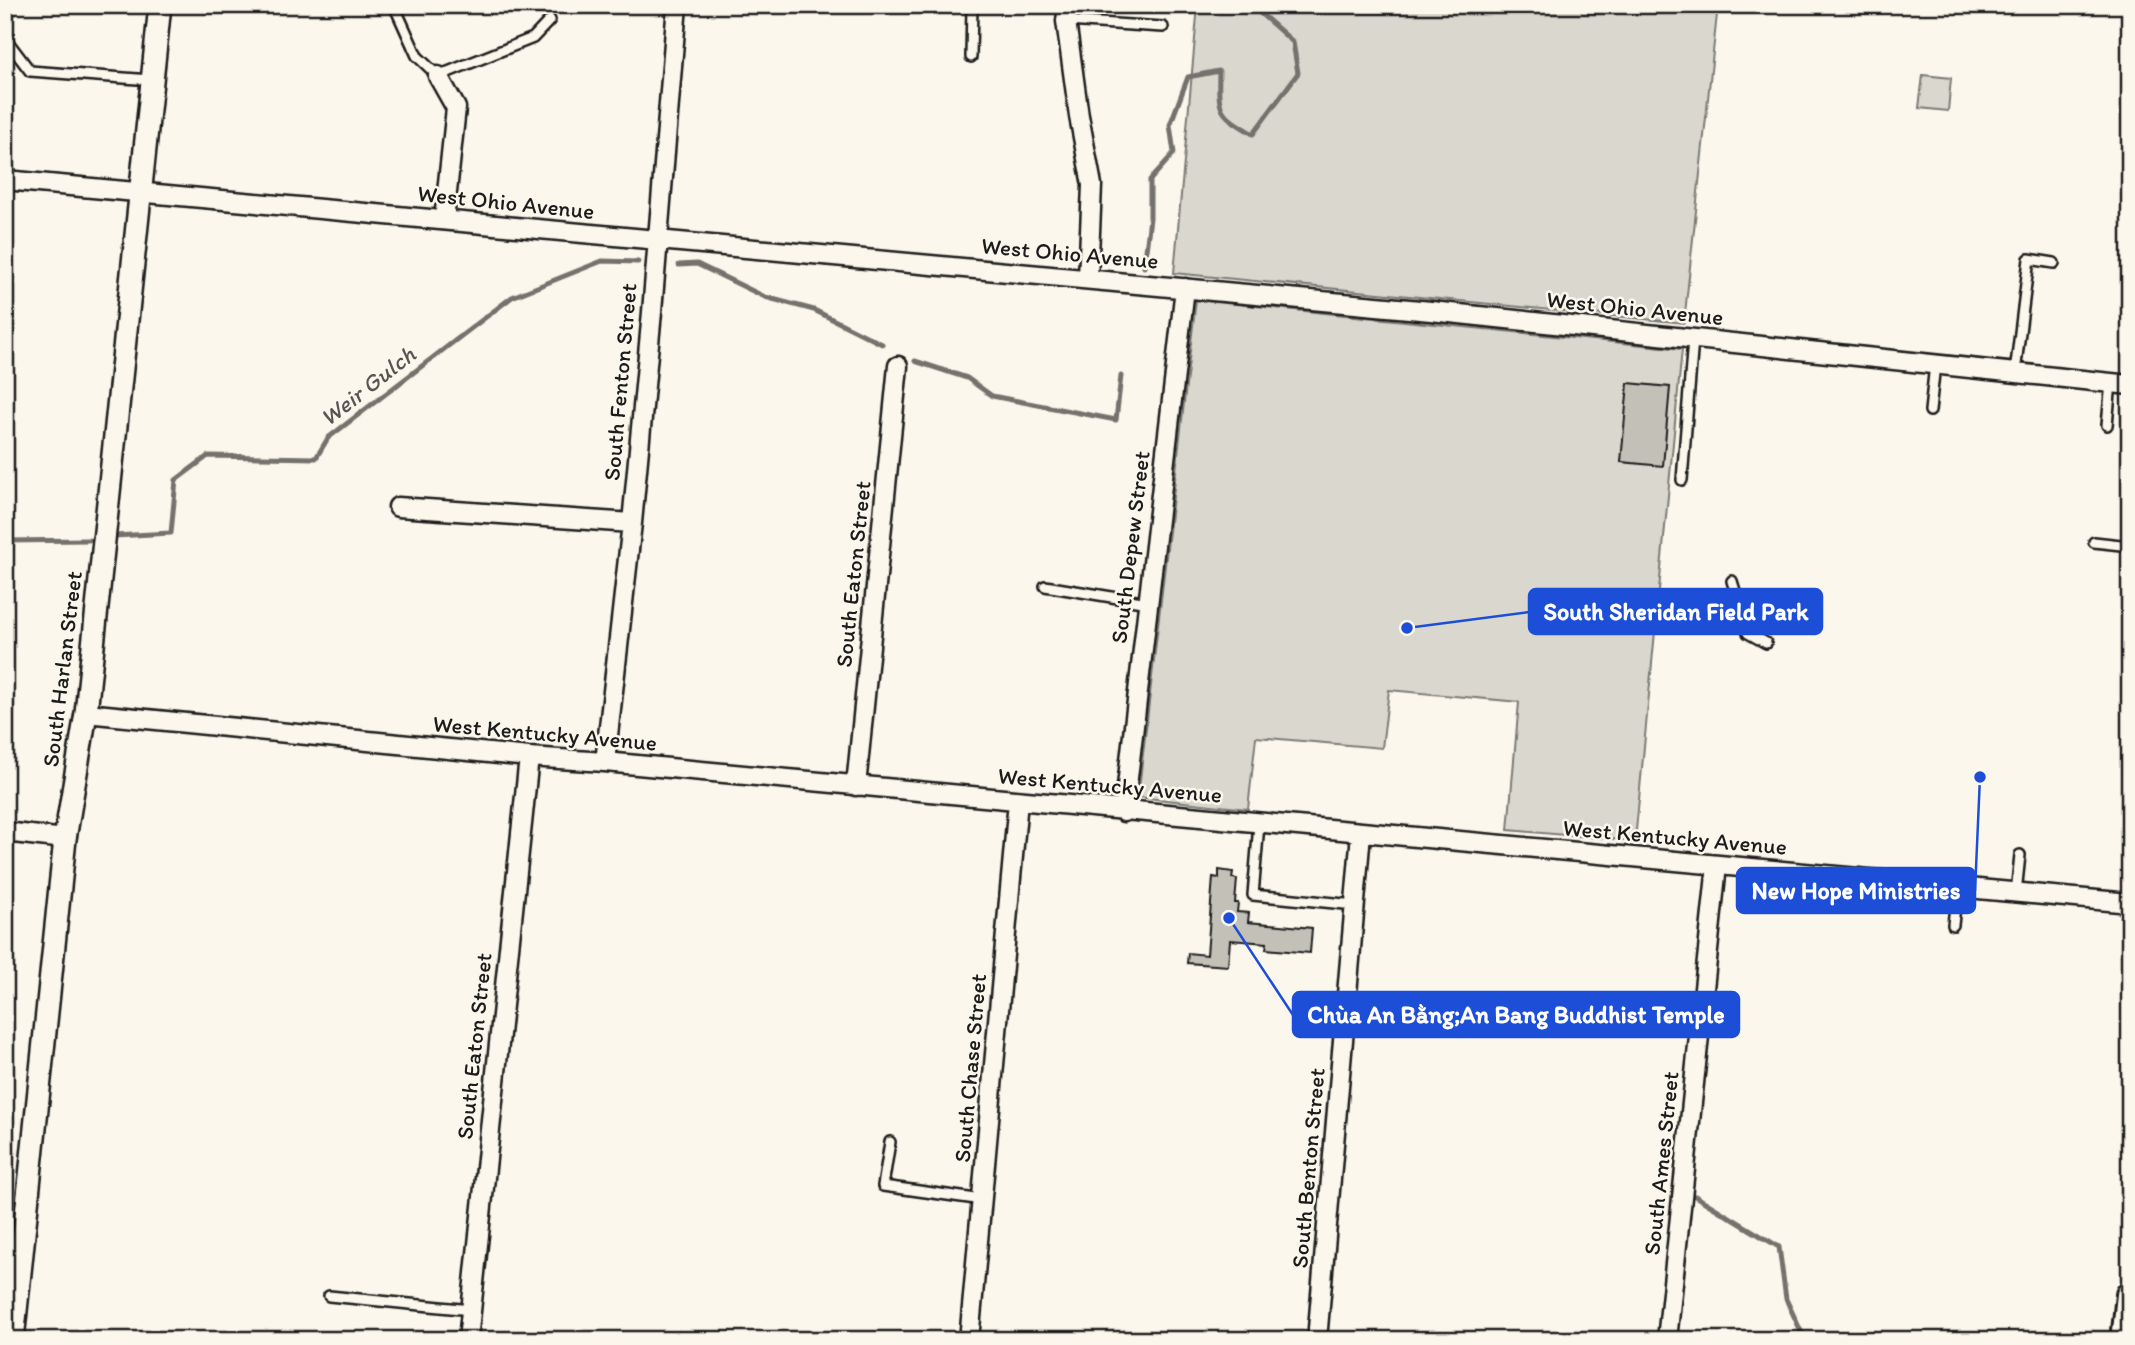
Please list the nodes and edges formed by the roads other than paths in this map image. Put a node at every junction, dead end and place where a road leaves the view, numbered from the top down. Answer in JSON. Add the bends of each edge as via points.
{"nodes":[{"id":1,"x":160,"y":5,"type":"edge"},
{"id":2,"x":394,"y":5,"type":"edge"},
{"id":3,"x":677,"y":5,"type":"edge"},
{"id":4,"x":972,"y":5,"type":"edge"},
{"id":5,"x":1067,"y":13,"type":"edge"},
{"id":6,"x":550,"y":20,"type":"dead end"},
{"id":7,"x":1163,"y":27,"type":"dead end"},
{"id":8,"x":5,"y":38,"type":"edge"},
{"id":9,"x":971,"y":57,"type":"dead end"},
{"id":10,"x":438,"y":76,"type":"junction"},
{"id":11,"x":153,"y":80,"type":"junction"},
{"id":12,"x":5,"y":180,"type":"edge"},
{"id":13,"x":141,"y":193,"type":"junction"},
{"id":14,"x":444,"y":220,"type":"junction"},
{"id":15,"x":657,"y":241,"type":"junction"},
{"id":16,"x":2054,"y":263,"type":"dead end"},
{"id":17,"x":1088,"y":279,"type":"junction"},
{"id":18,"x":1185,"y":288,"type":"junction"},
{"id":19,"x":1693,"y":339,"type":"junction"},
{"id":20,"x":1935,"y":364,"type":"junction"},
{"id":21,"x":898,"y":366,"type":"dead end"},
{"id":22,"x":2015,"y":373,"type":"junction"},
{"id":23,"x":2111,"y":383,"type":"junction"},
{"id":24,"x":2130,"y":385,"type":"edge"},
{"id":25,"x":1930,"y":411,"type":"dead end"},
{"id":26,"x":2107,"y":425,"type":"dead end"},
{"id":27,"x":1682,"y":480,"type":"dead end"},
{"id":28,"x":398,"y":507,"type":"dead end"},
{"id":29,"x":632,"y":523,"type":"junction"},
{"id":30,"x":2094,"y":542,"type":"dead end"},
{"id":31,"x":2130,"y":546,"type":"edge"},
{"id":32,"x":1732,"y":581,"type":"dead end"},
{"id":33,"x":1045,"y":586,"type":"dead end"},
{"id":34,"x":1148,"y":603,"type":"junction"},
{"id":35,"x":1766,"y":643,"type":"dead end"},
{"id":36,"x":86,"y":713,"type":"junction"},
{"id":37,"x":529,"y":757,"type":"junction"},
{"id":38,"x":605,"y":762,"type":"junction"},
{"id":39,"x":856,"y":786,"type":"junction"},
{"id":40,"x":1018,"y":801,"type":"junction"},
{"id":41,"x":1124,"y":812,"type":"junction"},
{"id":42,"x":1259,"y":824,"type":"junction"},
{"id":43,"x":5,"y":832,"type":"edge"},
{"id":44,"x":1361,"y":833,"type":"junction"},
{"id":45,"x":65,"y":839,"type":"junction"},
{"id":46,"x":2020,"y":855,"type":"dead end"},
{"id":47,"x":1717,"y":865,"type":"junction"},
{"id":48,"x":1957,"y":887,"type":"junction"},
{"id":49,"x":2016,"y":892,"type":"junction"},
{"id":50,"x":2130,"y":903,"type":"edge"},
{"id":51,"x":1355,"y":905,"type":"junction"},
{"id":52,"x":1953,"y":925,"type":"dead end"},
{"id":53,"x":890,"y":1142,"type":"dead end"},
{"id":54,"x":983,"y":1200,"type":"junction"},
{"id":55,"x":2130,"y":1295,"type":"edge"},
{"id":56,"x":330,"y":1296,"type":"dead end"},
{"id":57,"x":471,"y":1310,"type":"junction"},
{"id":58,"x":13,"y":1340,"type":"edge"},
{"id":59,"x":468,"y":1340,"type":"edge"},
{"id":60,"x":969,"y":1340,"type":"edge"},
{"id":61,"x":1317,"y":1340,"type":"edge"},
{"id":62,"x":1667,"y":1340,"type":"edge"},
{"id":63,"x":2125,"y":1340,"type":"edge"}],
"edges":[{"from":1,"to":11,"type":"street","name":"South Harlan Street"},
{"from":2,"to":10,"type":"lane","via":[[417,56]]},
{"from":3,"to":15,"type":"street","name":"South Fenton Street"},
{"from":4,"to":9,"type":"lane"},
{"from":5,"to":7,"type":"lane"},
{"from":5,"to":17,"type":"street","via":[[1092,185]]},
{"from":6,"to":10,"type":"lane","via":[[533,38]]},
{"from":8,"to":11,"type":"lane","via":[[30,71]]},
{"from":10,"to":14,"type":"street","via":[[456,108]]},
{"from":11,"to":13,"type":"street","name":"South Harlan Street"},
{"from":12,"to":13,"type":"street","name":"West Ohio Avenue"},
{"from":13,"to":14,"type":"street","name":"West Ohio Avenue"},
{"from":13,"to":36,"type":"street","name":"South Harlan Street"},
{"from":14,"to":15,"type":"street","name":"West Ohio Avenue"},
{"from":15,"to":17,"type":"street","name":"West Ohio Avenue"},
{"from":15,"to":29,"type":"street","name":"South Fenton Street"},
{"from":16,"to":22,"type":"lane","via":[[2029,259]]},
{"from":17,"to":18,"type":"street","name":"West Ohio Avenue"},
{"from":18,"to":19,"type":"street","name":"West Ohio Avenue"},
{"from":18,"to":34,"type":"street","name":"South Depew Street"},
{"from":19,"to":20,"type":"street","name":"West Ohio Avenue"},
{"from":19,"to":27,"type":"lane"},
{"from":20,"to":22,"type":"street","name":"West Ohio Avenue"},
{"from":20,"to":25,"type":"lane"},
{"from":21,"to":39,"type":"street","name":"South Eaton Street"},
{"from":22,"to":23,"type":"street","name":"West Ohio Avenue"},
{"from":23,"to":24,"type":"street","name":"West Ohio Avenue"},
{"from":23,"to":26,"type":"lane"},
{"from":28,"to":29,"type":"street"},
{"from":29,"to":38,"type":"street","name":"South Fenton Street"},
{"from":30,"to":31,"type":"lane"},
{"from":32,"to":35,"type":"lane","via":[[1748,633]]},
{"from":33,"to":34,"type":"lane"},
{"from":34,"to":41,"type":"street","name":"South Depew Street"},
{"from":36,"to":37,"type":"street","name":"West Kentucky Avenue"},
{"from":36,"to":45,"type":"street","name":"South Harlan Street"},
{"from":37,"to":38,"type":"street","name":"West Kentucky Avenue"},
{"from":37,"to":57,"type":"street","name":"South Eaton Street"},
{"from":38,"to":39,"type":"street","name":"West Kentucky Avenue"},
{"from":39,"to":40,"type":"street","name":"West Kentucky Avenue"},
{"from":40,"to":41,"type":"street","name":"West Kentucky Avenue"},
{"from":40,"to":54,"type":"street","name":"South Chase Street"},
{"from":41,"to":42,"type":"street","name":"West Kentucky Avenue"},
{"from":42,"to":44,"type":"street","name":"West Kentucky Avenue"},
{"from":42,"to":51,"type":"lane","via":[[1253,895]]},
{"from":43,"to":45,"type":"street"},
{"from":44,"to":47,"type":"street","name":"West Kentucky Avenue"},
{"from":44,"to":51,"type":"street","name":"South Benton Street"},
{"from":45,"to":58,"type":"street","name":"South Harlan Street"},
{"from":46,"to":49,"type":"lane"},
{"from":47,"to":48,"type":"street","name":"West Kentucky Avenue"},
{"from":47,"to":62,"type":"street","name":"South Ames Street"},
{"from":48,"to":49,"type":"street","name":"West Kentucky Avenue"},
{"from":48,"to":52,"type":"lane"},
{"from":49,"to":50,"type":"street","name":"West Kentucky Avenue"},
{"from":51,"to":61,"type":"street","name":"South Benton Street"},
{"from":53,"to":54,"type":"lane","via":[[883,1186]]},
{"from":54,"to":60,"type":"street","name":"South Chase Street"},
{"from":55,"to":63,"type":"main road"},
{"from":56,"to":57,"type":"lane"},
{"from":57,"to":59,"type":"street","name":"South Eaton Street"}]}
